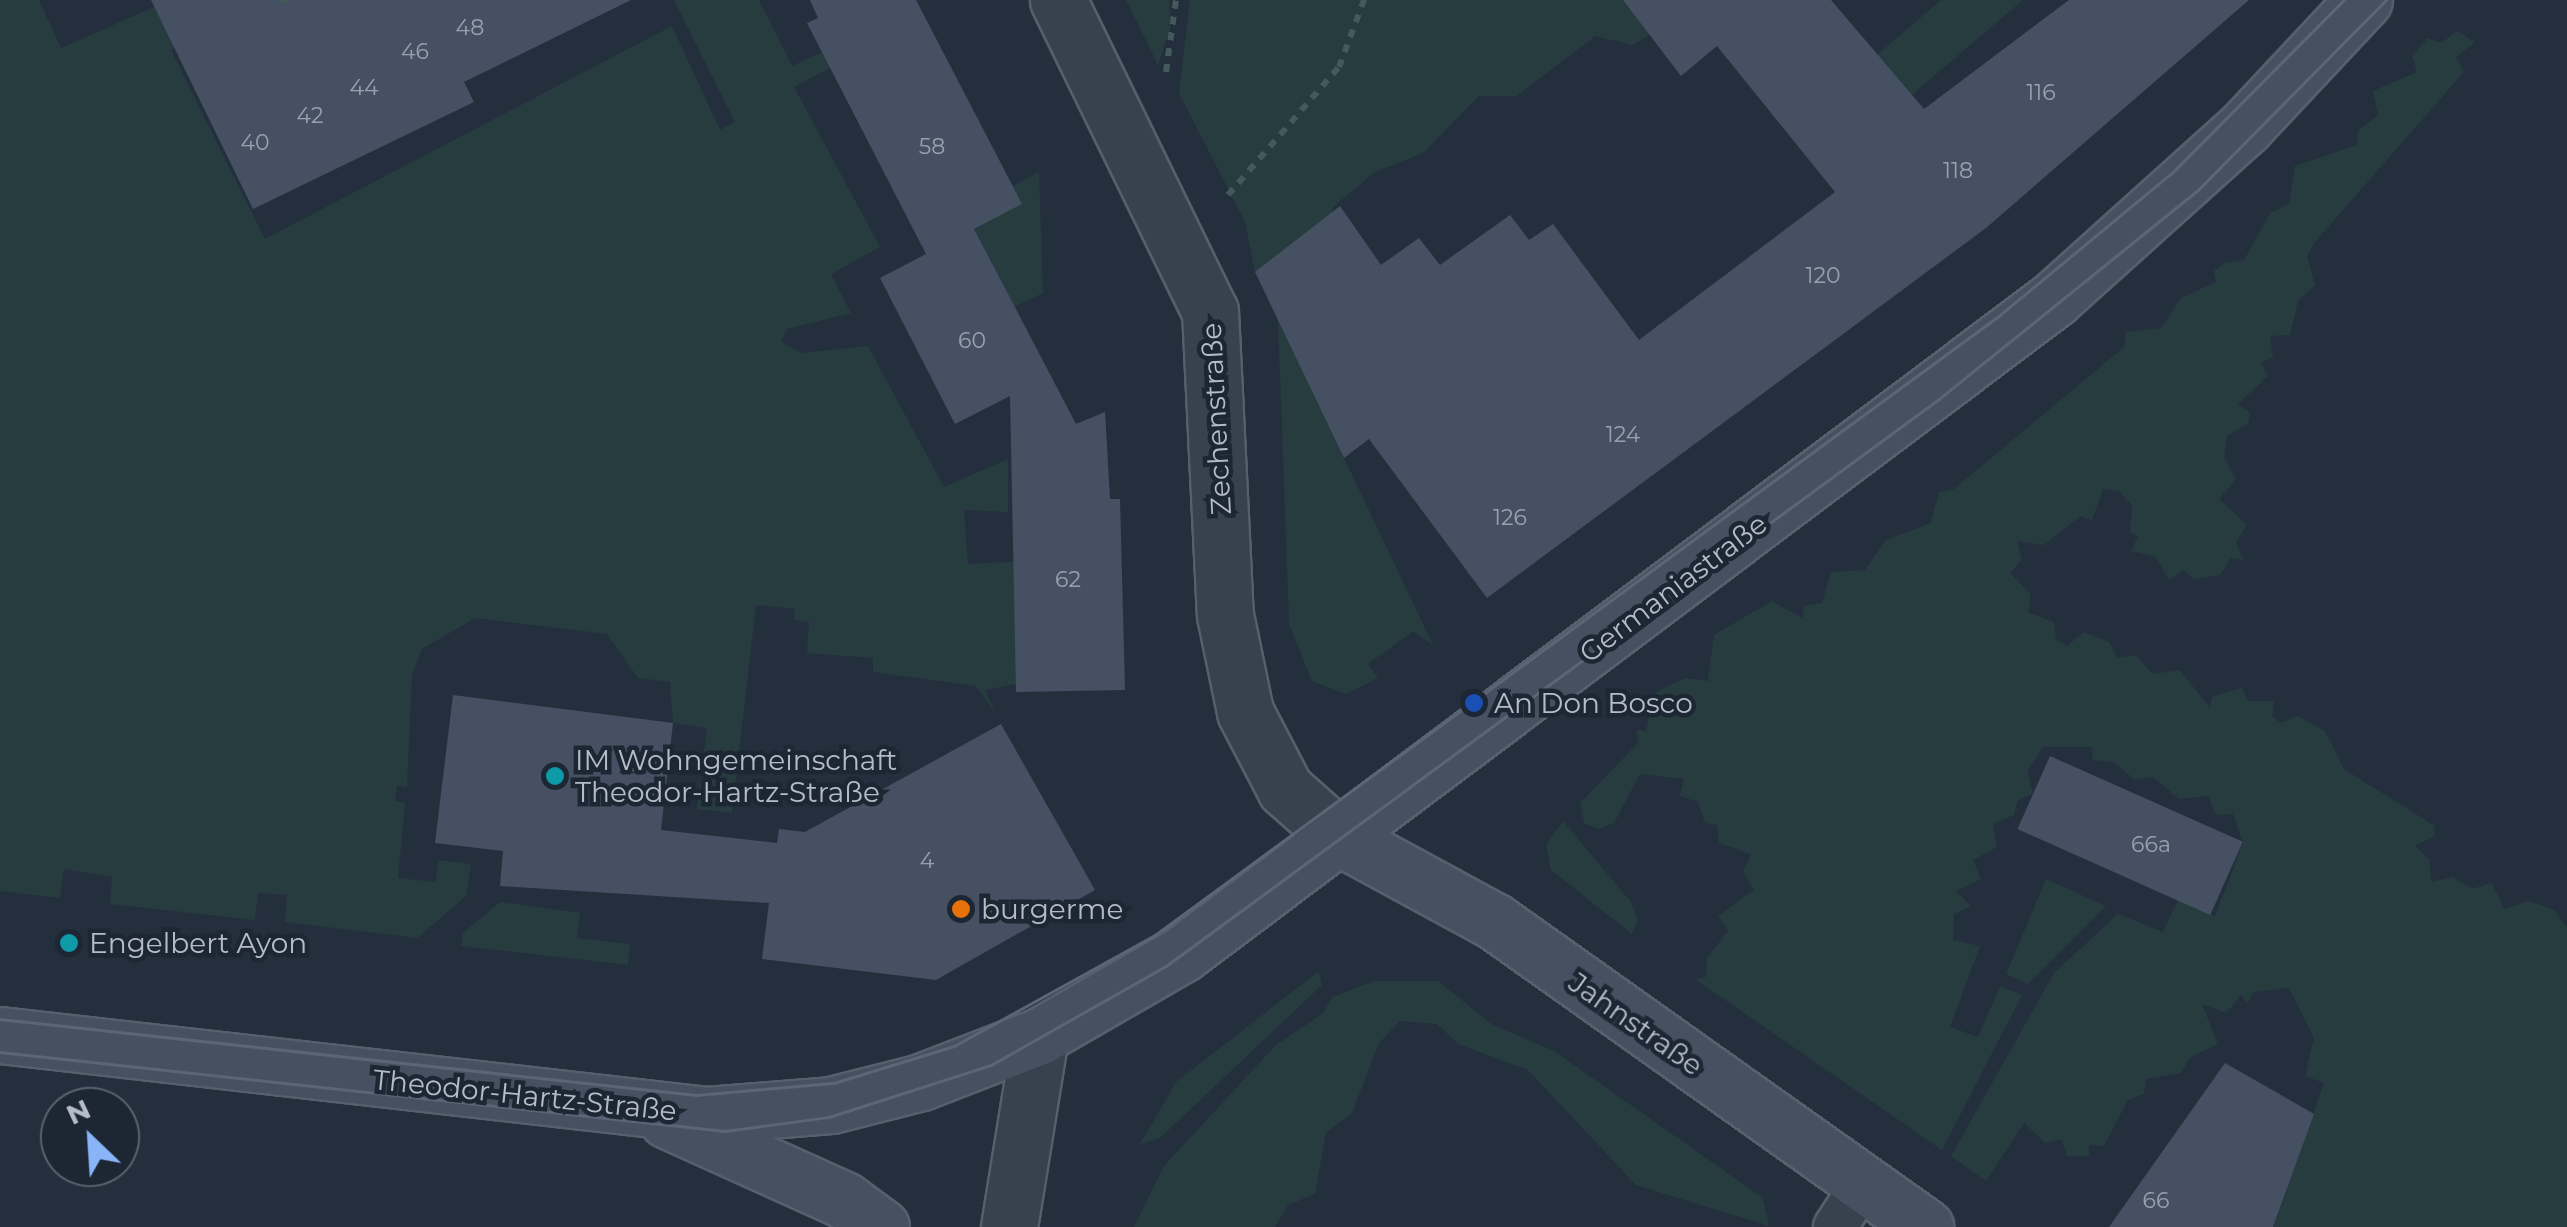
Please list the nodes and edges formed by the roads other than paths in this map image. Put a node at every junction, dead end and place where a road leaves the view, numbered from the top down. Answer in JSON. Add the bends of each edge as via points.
{"nodes":[{"id":1,"x":1058,"y":0,"type":"edge"},
{"id":2,"x":2364,"y":0,"type":"edge"},
{"id":3,"x":1339,"y":836,"type":"junction"},
{"id":4,"x":0,"y":1035,"type":"edge"},
{"id":5,"x":1040,"y":1036,"type":"junction"},
{"id":6,"x":647,"y":1108,"type":"junction"},
{"id":7,"x":1849,"y":1205,"type":"edge"},
{"id":8,"x":881,"y":1227,"type":"edge"},
{"id":9,"x":1009,"y":1227,"type":"edge"},
{"id":10,"x":1924,"y":1227,"type":"edge"}],
"edges":[{"from":1,"to":3,"type":"street","name":"Zechenstraße","via":[[1181,248],[1214,332],[1225,615],[1245,712],[1285,789]]},
{"from":2,"to":3,"type":"main road","name":"Germaniastraße","via":[[2246,127],[2054,299]]},
{"from":3,"to":5,"type":"main road","name":"Germaniastraße","via":[[1139,984]]},
{"from":3,"to":7,"type":"main road","name":"Jahnstraße","via":[[1494,922]]},
{"from":4,"to":6,"type":"main road","name":"Theodor-Hartz-Straße"},
{"from":5,"to":6,"type":"main road","name":"Theodor-Hartz-Straße","via":[[921,1082],[831,1105],[707,1114]]},
{"from":5,"to":9,"type":"street"},
{"from":6,"to":8,"type":"main road","via":[[844,1200]]},
{"from":7,"to":10,"type":"main road","name":"Jahnstraße"}]}
